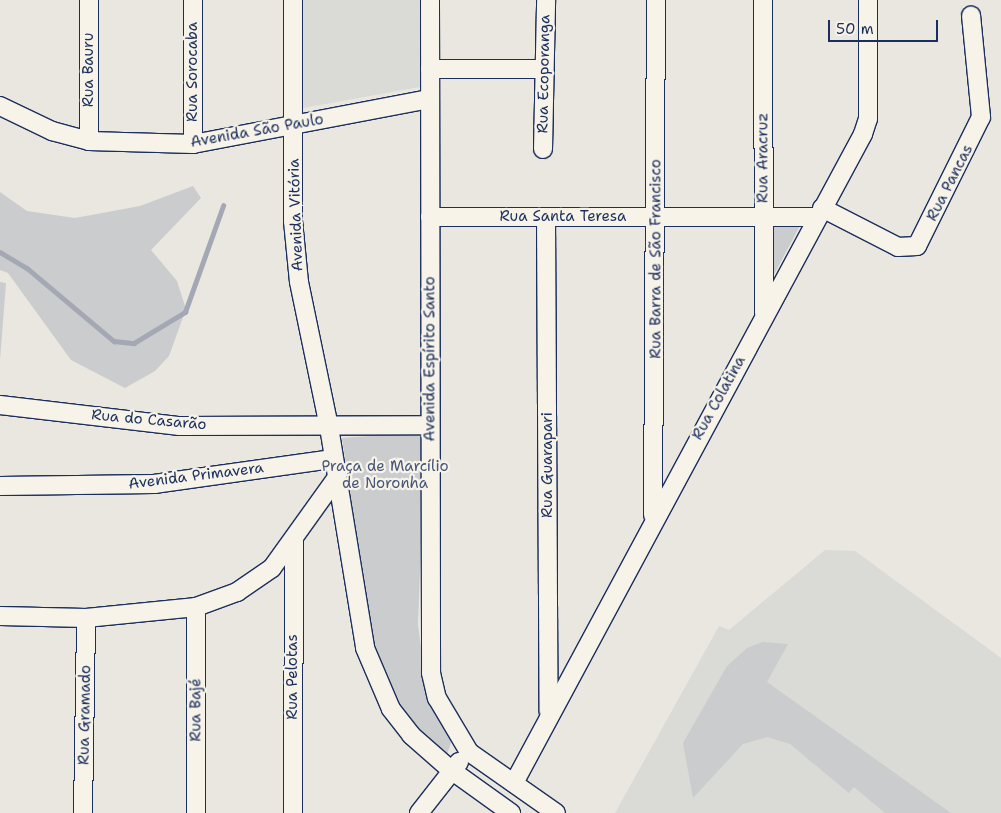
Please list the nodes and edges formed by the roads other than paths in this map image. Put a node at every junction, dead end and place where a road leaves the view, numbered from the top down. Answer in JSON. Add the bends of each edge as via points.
{"nodes":[{"id":1,"x":89,"y":0,"type":"edge"},
{"id":2,"x":193,"y":0,"type":"edge"},
{"id":3,"x":293,"y":0,"type":"edge"},
{"id":4,"x":430,"y":0,"type":"edge"},
{"id":5,"x":546,"y":0,"type":"edge"},
{"id":6,"x":656,"y":0,"type":"edge"},
{"id":7,"x":763,"y":0,"type":"edge"},
{"id":8,"x":868,"y":0,"type":"edge"},
{"id":9,"x":971,"y":15,"type":"dead end"},
{"id":10,"x":430,"y":69,"type":"junction"},
{"id":11,"x":544,"y":69,"type":"junction"},
{"id":12,"x":430,"y":99,"type":"junction"},
{"id":13,"x":0,"y":106,"type":"edge"},
{"id":14,"x":294,"y":125,"type":"junction"},
{"id":15,"x":89,"y":141,"type":"junction"},
{"id":16,"x":193,"y":144,"type":"junction"},
{"id":17,"x":543,"y":148,"type":"dead end"},
{"id":18,"x":820,"y":212,"type":"junction"},
{"id":19,"x":430,"y":217,"type":"junction"},
{"id":20,"x":546,"y":217,"type":"junction"},
{"id":21,"x":658,"y":217,"type":"junction"},
{"id":22,"x":763,"y":217,"type":"junction"},
{"id":23,"x":764,"y":316,"type":"junction"},
{"id":24,"x":0,"y":405,"type":"edge"},
{"id":25,"x":430,"y":426,"type":"junction"},
{"id":26,"x":329,"y":427,"type":"junction"},
{"id":27,"x":331,"y":459,"type":"junction"},
{"id":28,"x":336,"y":480,"type":"junction"},
{"id":29,"x":0,"y":486,"type":"edge"},
{"id":30,"x":653,"y":518,"type":"junction"},
{"id":31,"x":294,"y":540,"type":"junction"},
{"id":32,"x":196,"y":607,"type":"junction"},
{"id":33,"x":0,"y":616,"type":"edge"},
{"id":34,"x":86,"y":618,"type":"junction"},
{"id":35,"x":549,"y":714,"type":"junction"},
{"id":36,"x":469,"y":752,"type":"junction"},
{"id":37,"x":446,"y":767,"type":"junction"},
{"id":38,"x":514,"y":783,"type":"junction"},
{"id":39,"x":83,"y":813,"type":"edge"},
{"id":40,"x":196,"y":813,"type":"edge"},
{"id":41,"x":293,"y":813,"type":"edge"},
{"id":42,"x":419,"y":813,"type":"edge"},
{"id":43,"x":511,"y":813,"type":"edge"},
{"id":44,"x":556,"y":813,"type":"edge"}],
"edges":[{"from":1,"to":15,"type":"street","name":"Rua Bauru"},
{"from":2,"to":16,"type":"street","name":"Rua Sorocaba"},
{"from":3,"to":14,"type":"street","name":"Avenida Vitória"},
{"from":4,"to":10,"type":"street","name":"Avenida Espírito Santo"},
{"from":5,"to":11,"type":"street","name":"Rua Ecoporanga"},
{"from":6,"to":21,"type":"street","name":"Rua Barra de São Francisco"},
{"from":7,"to":22,"type":"street","name":"Rua Aracruz"},
{"from":8,"to":18,"type":"street","name":"Rua Colatina","via":[[866,126]]},
{"from":9,"to":18,"type":"street","name":"Rua Pancas","via":[[980,72],[981,117],[918,246],[898,247]]},
{"from":10,"to":11,"type":"street"},
{"from":10,"to":12,"type":"street","name":"Avenida Espírito Santo"},
{"from":11,"to":17,"type":"street","name":"Rua Ecoporanga"},
{"from":12,"to":14,"type":"street","name":"Avenida São Paulo"},
{"from":12,"to":19,"type":"street","name":"Avenida Espírito Santo"},
{"from":13,"to":15,"type":"street","name":"Avenida São Paulo","via":[[52,130]]},
{"from":14,"to":16,"type":"street","name":"Avenida São Paulo"},
{"from":14,"to":26,"type":"street","name":"Avenida Vitória","via":[[293,221],[299,282]]},
{"from":15,"to":16,"type":"street","name":"Avenida São Paulo"},
{"from":18,"to":22,"type":"street","name":"Rua Santa Teresa"},
{"from":18,"to":23,"type":"street","name":"Rua Colatina"},
{"from":19,"to":20,"type":"street","name":"Rua Santa Teresa"},
{"from":19,"to":25,"type":"street","name":"Avenida Espírito Santo"},
{"from":20,"to":21,"type":"street","name":"Rua Santa Teresa"},
{"from":20,"to":35,"type":"street","name":"Rua Guarapari"},
{"from":21,"to":22,"type":"street","name":"Rua Santa Teresa"},
{"from":21,"to":30,"type":"street","name":"Rua Barra de São Francisco"},
{"from":22,"to":23,"type":"street","name":"Rua Aracruz"},
{"from":23,"to":30,"type":"street","name":"Rua Colatina"},
{"from":24,"to":26,"type":"street","name":"Rua do Casarão","via":[[180,426]]},
{"from":25,"to":26,"type":"street"},
{"from":25,"to":36,"type":"street","name":"Avenida Espírito Santo","via":[[431,673],[441,705]]},
{"from":26,"to":27,"type":"street","name":"Avenida Vitória"},
{"from":27,"to":28,"type":"street","name":"Avenida Vitória"},
{"from":27,"to":29,"type":"street","name":"Avenida Primavera","via":[[154,484]]},
{"from":28,"to":31,"type":"street"},
{"from":28,"to":37,"type":"street","name":"Avenida Vitória","via":[[356,605],[376,682],[390,709]]},
{"from":30,"to":35,"type":"street","name":"Rua Colatina"},
{"from":31,"to":32,"type":"street","via":[[272,568],[237,592]]},
{"from":31,"to":41,"type":"street","name":"Rua Pelotas"},
{"from":32,"to":34,"type":"street"},
{"from":32,"to":40,"type":"street","name":"Rua Bajé"},
{"from":33,"to":34,"type":"street"},
{"from":34,"to":39,"type":"street","name":"Rua Gramado"},
{"from":35,"to":38,"type":"street","name":"Rua Colatina"},
{"from":36,"to":37,"type":"street"},
{"from":36,"to":38,"type":"street","name":"Avenida Espírito Santo"},
{"from":37,"to":42,"type":"street"},
{"from":37,"to":43,"type":"street","name":"Avenida Vitória"},
{"from":38,"to":44,"type":"street","name":"Avenida Espírito Santo"}]}
